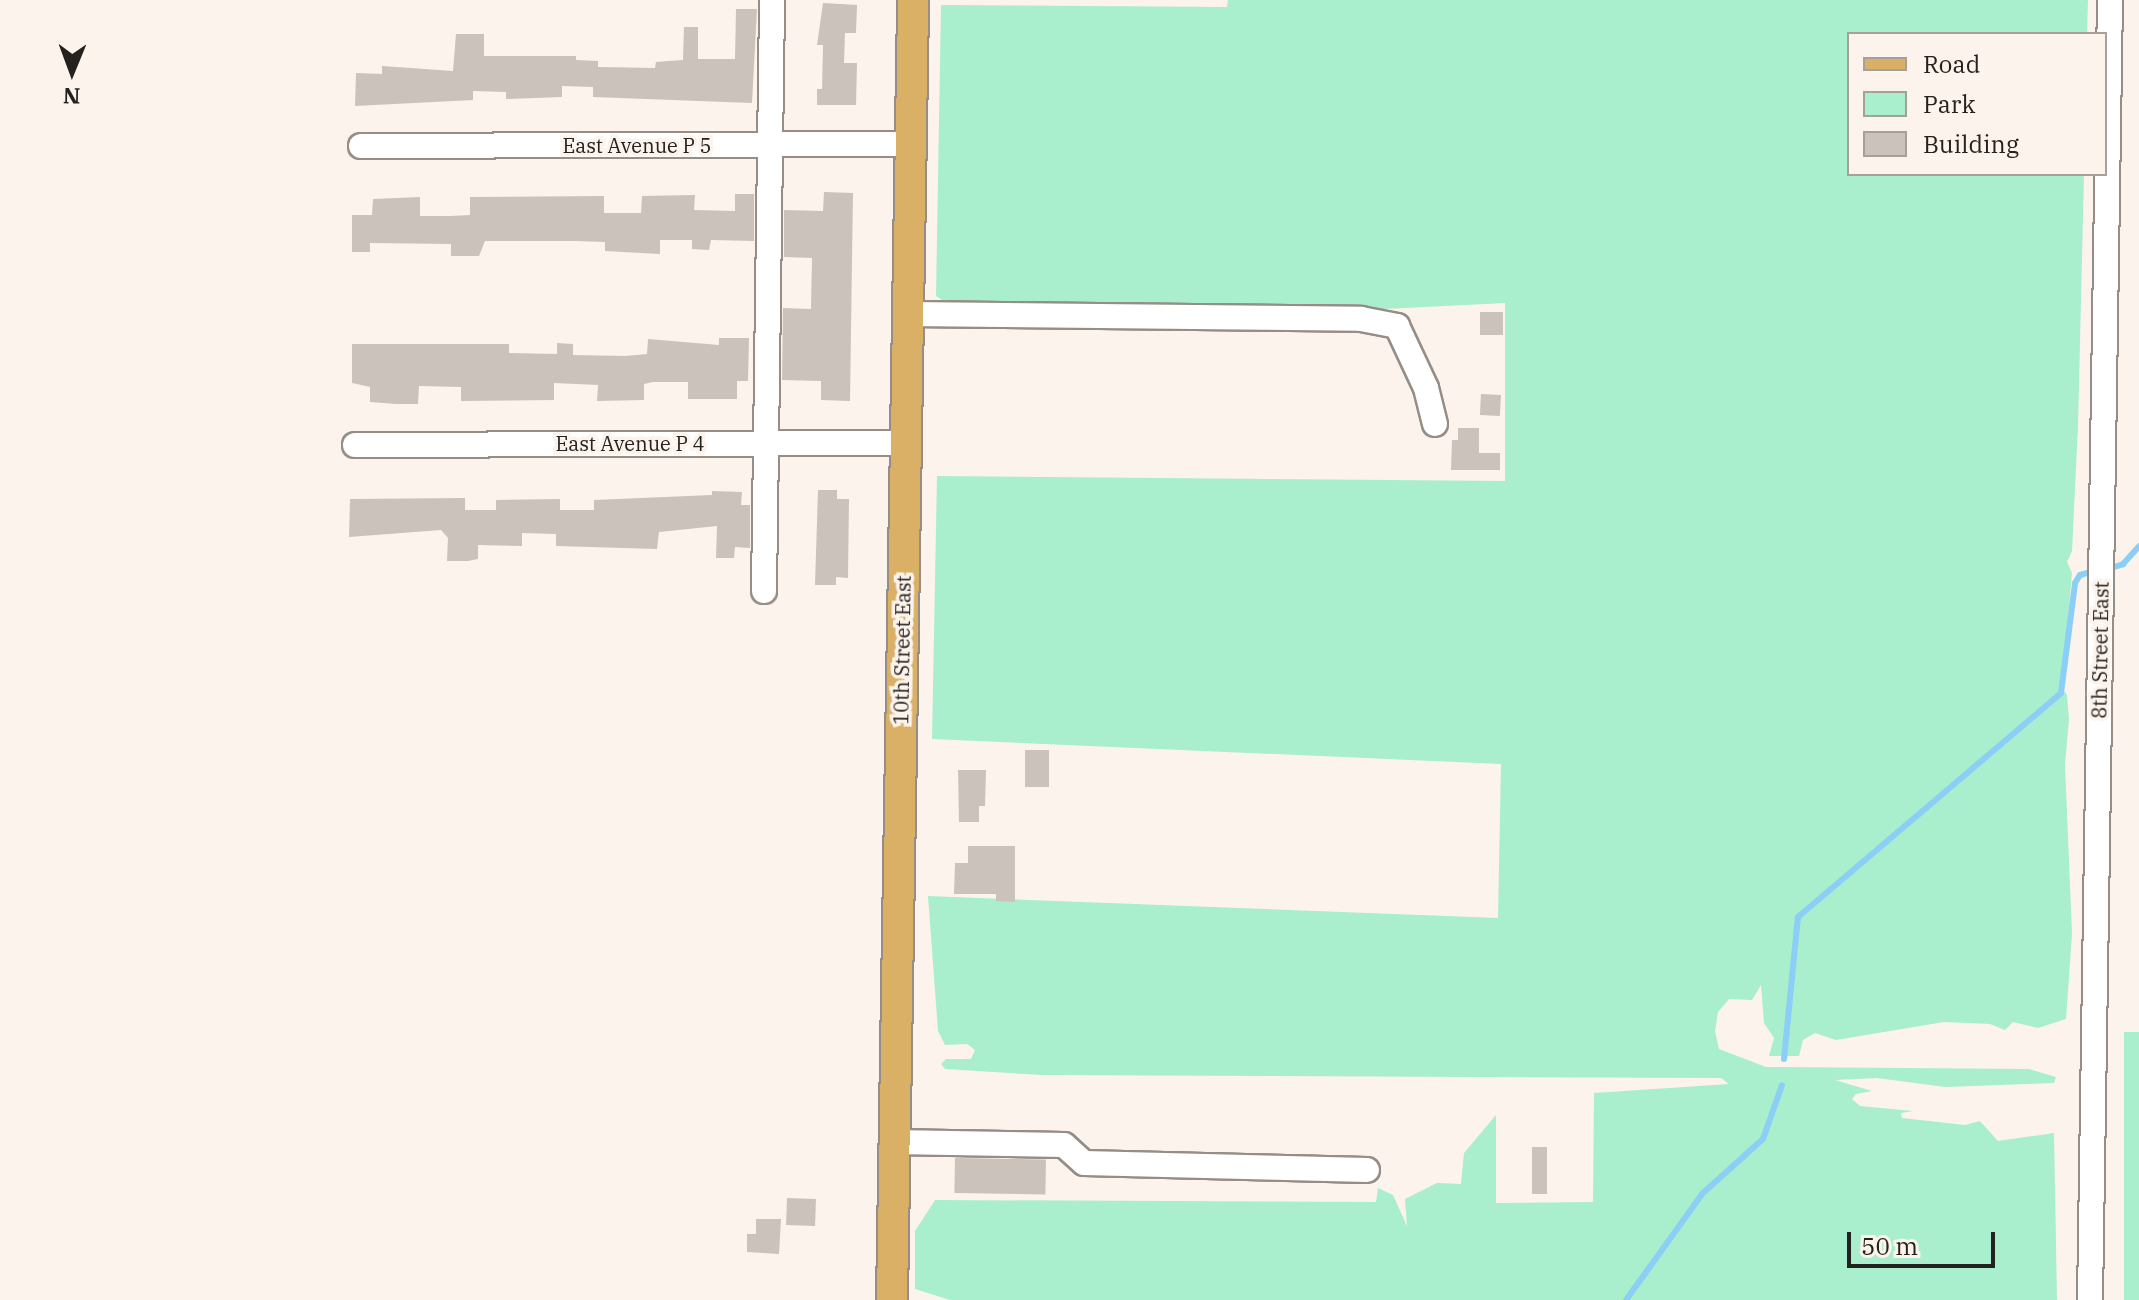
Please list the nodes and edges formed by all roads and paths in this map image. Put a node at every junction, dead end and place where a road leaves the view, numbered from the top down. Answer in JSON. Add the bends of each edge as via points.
{"nodes":[{"id":1,"x":772,"y":0,"type":"edge"},
{"id":2,"x":913,"y":0,"type":"edge"},
{"id":3,"x":2110,"y":0,"type":"edge"},
{"id":4,"x":769,"y":144,"type":"junction"},
{"id":5,"x":912,"y":144,"type":"junction"},
{"id":6,"x":361,"y":146,"type":"dead end"},
{"id":7,"x":908,"y":314,"type":"junction"},
{"id":8,"x":1435,"y":424,"type":"dead end"},
{"id":9,"x":766,"y":443,"type":"junction"},
{"id":10,"x":906,"y":443,"type":"junction"},
{"id":11,"x":355,"y":445,"type":"dead end"},
{"id":12,"x":764,"y":591,"type":"dead end"},
{"id":13,"x":894,"y":1142,"type":"junction"},
{"id":14,"x":1367,"y":1170,"type":"dead end"},
{"id":15,"x":892,"y":1300,"type":"edge"},
{"id":16,"x":2090,"y":1300,"type":"edge"}],
"edges":[{"from":1,"to":4,"type":"street"},
{"from":2,"to":5,"type":"main road","name":"10th Street East"},
{"from":3,"to":16,"type":"street","name":"8th Street East"},
{"from":4,"to":5,"type":"street","name":"East Avenue P 5"},
{"from":4,"to":6,"type":"street","name":"East Avenue P 5"},
{"from":4,"to":9,"type":"street"},
{"from":5,"to":7,"type":"main road","name":"10th Street East"},
{"from":7,"to":8,"type":"street","via":[[1361,319],[1397,326],[1426,388]]},
{"from":7,"to":10,"type":"main road","name":"10th Street East"},
{"from":9,"to":10,"type":"street","name":"East Avenue P 4"},
{"from":9,"to":11,"type":"street","name":"East Avenue P 4"},
{"from":9,"to":12,"type":"street"},
{"from":10,"to":13,"type":"main road","name":"10th Street East"},
{"from":13,"to":14,"type":"street","via":[[1064,1145],[1084,1163]]},
{"from":13,"to":15,"type":"main road","name":"10th Street East"}]}
